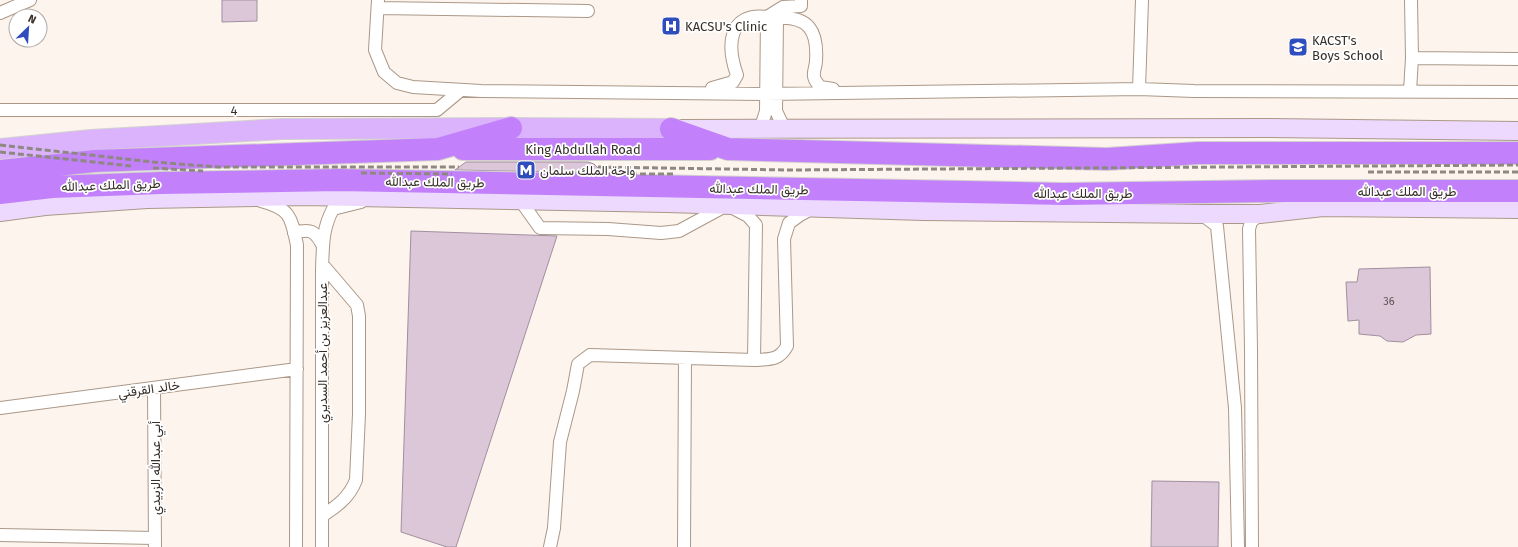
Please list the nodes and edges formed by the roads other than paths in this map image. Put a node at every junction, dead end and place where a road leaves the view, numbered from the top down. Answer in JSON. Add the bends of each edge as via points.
{"nodes":[{"id":1,"x":30,"y":0,"type":"edge"},
{"id":2,"x":801,"y":0,"type":"edge"},
{"id":3,"x":1142,"y":0,"type":"edge"},
{"id":4,"x":1411,"y":0,"type":"edge"},
{"id":5,"x":379,"y":4,"type":"edge"},
{"id":6,"x":588,"y":12,"type":"dead end"},
{"id":7,"x":0,"y":13,"type":"edge"},
{"id":8,"x":772,"y":18,"type":"junction"},
{"id":9,"x":1412,"y":58,"type":"junction"},
{"id":10,"x":1518,"y":59,"type":"edge"},
{"id":11,"x":1139,"y":89,"type":"junction"},
{"id":12,"x":461,"y":90,"type":"junction"},
{"id":13,"x":1410,"y":91,"type":"junction"},
{"id":14,"x":1518,"y":92,"type":"edge"},
{"id":15,"x":693,"y":93,"type":"junction"},
{"id":16,"x":856,"y":93,"type":"junction"},
{"id":17,"x":771,"y":94,"type":"junction"},
{"id":18,"x":0,"y":110,"type":"edge"},
{"id":19,"x":511,"y":128,"type":"junction"},
{"id":20,"x":671,"y":129,"type":"junction"},
{"id":21,"x":760,"y":130,"type":"junction"},
{"id":22,"x":785,"y":130,"type":"junction"},
{"id":23,"x":1518,"y":131,"type":"edge"},
{"id":24,"x":0,"y":149,"type":"edge"},
{"id":25,"x":438,"y":149,"type":"junction"},
{"id":26,"x":728,"y":149,"type":"junction"},
{"id":27,"x":1518,"y":153,"type":"edge"},
{"id":28,"x":0,"y":171,"type":"edge"},
{"id":29,"x":1518,"y":191,"type":"edge"},
{"id":30,"x":0,"y":193,"type":"edge"},
{"id":31,"x":248,"y":197,"type":"junction"},
{"id":32,"x":380,"y":198,"type":"junction"},
{"id":33,"x":520,"y":200,"type":"junction"},
{"id":34,"x":727,"y":205,"type":"junction"},
{"id":35,"x":814,"y":208,"type":"junction"},
{"id":36,"x":1518,"y":209,"type":"edge"},
{"id":37,"x":0,"y":212,"type":"edge"},
{"id":38,"x":1201,"y":214,"type":"junction"},
{"id":39,"x":1260,"y":214,"type":"junction"},
{"id":40,"x":294,"y":233,"type":"junction"},
{"id":41,"x":323,"y":246,"type":"junction"},
{"id":42,"x":322,"y":264,"type":"junction"},
{"id":43,"x":685,"y":358,"type":"junction"},
{"id":44,"x":754,"y":360,"type":"junction"},
{"id":45,"x":297,"y":369,"type":"junction"},
{"id":46,"x":154,"y":388,"type":"junction"},
{"id":47,"x":0,"y":408,"type":"edge"},
{"id":48,"x":322,"y":516,"type":"junction"},
{"id":49,"x":0,"y":535,"type":"edge"},
{"id":50,"x":15,"y":541,"type":"edge"},
{"id":51,"x":155,"y":542,"type":"edge"},
{"id":52,"x":296,"y":547,"type":"edge"},
{"id":53,"x":322,"y":547,"type":"edge"},
{"id":54,"x":550,"y":547,"type":"edge"},
{"id":55,"x":684,"y":547,"type":"edge"},
{"id":56,"x":1238,"y":547,"type":"edge"},
{"id":57,"x":1252,"y":547,"type":"edge"}],
"edges":[{"from":1,"to":7,"type":"street"},
{"from":2,"to":8,"type":"street","via":[[801,6],[783,7]]},
{"from":3,"to":11,"type":"street"},
{"from":4,"to":9,"type":"street"},
{"from":5,"to":6,"type":"street"},
{"from":5,"to":12,"type":"street","via":[[375,50],[384,72],[397,83],[413,87]]},
{"from":8,"to":15,"type":"street","via":[[745,18],[738,25],[731,44],[732,62],[737,75],[733,82]]},
{"from":8,"to":16,"type":"street","via":[[799,20],[812,30],[817,44],[814,77],[820,87]]},
{"from":8,"to":17,"type":"street"},
{"from":9,"to":10,"type":"street"},
{"from":9,"to":13,"type":"street"},
{"from":11,"to":13,"type":"street"},
{"from":11,"to":16,"type":"street"},
{"from":12,"to":15,"type":"street"},
{"from":12,"to":18,"type":"street","name":"4","via":[[437,110]]},
{"from":13,"to":14,"type":"street"},
{"from":15,"to":17,"type":"street"},
{"from":16,"to":17,"type":"street"},
{"from":17,"to":21,"type":"street"},
{"from":17,"to":22,"type":"street"},
{"from":19,"to":20,"type":"main road"},
{"from":19,"to":24,"type":"main road","via":[[282,129],[92,140]]},
{"from":19,"to":25,"type":"highway","name":"طريق الملك عبدالله"},
{"from":20,"to":21,"type":"main road"},
{"from":20,"to":26,"type":"highway"},
{"from":21,"to":22,"type":"main road"},
{"from":22,"to":23,"type":"main road","via":[[1269,128]]},
{"from":25,"to":26,"type":"highway","name":"King Abdullah Road"},
{"from":25,"to":28,"type":"highway","name":"طريق الملك عبدالله","via":[[94,160]]},
{"from":26,"to":27,"type":"highway","via":[[1107,159],[1198,153]]},
{"from":29,"to":30,"type":"highway","name":"طريق الملك عبدالله","via":[[1064,194],[339,180],[52,187]]},
{"from":31,"to":32,"type":"main road"},
{"from":31,"to":37,"type":"main road","via":[[147,199],[45,206]]},
{"from":31,"to":40,"type":"street","name":"عبدالعزيز بن أحمد السديري","via":[[272,203],[283,209],[292,220]]},
{"from":32,"to":33,"type":"main road"},
{"from":32,"to":41,"type":"street","name":"عبدالعزيز بن أحمد السديري","via":[[333,209],[327,220]]},
{"from":33,"to":34,"type":"main road"},
{"from":33,"to":34,"type":"street","via":[[540,228],[660,233],[679,231]]},
{"from":34,"to":35,"type":"main road"},
{"from":34,"to":44,"type":"street","via":[[748,216],[756,225]]},
{"from":35,"to":38,"type":"main road"},
{"from":35,"to":44,"type":"street","via":[[789,222],[784,238],[786,346],[783,353],[776,358]]},
{"from":36,"to":39,"type":"main road","via":[[1323,207]]},
{"from":38,"to":39,"type":"main road"},
{"from":38,"to":56,"type":"street","via":[[1217,226],[1218,234],[1235,408]]},
{"from":39,"to":57,"type":"street","via":[[1251,222],[1249,228]]},
{"from":40,"to":41,"type":"street","via":[[305,230],[312,232],[318,236]]},
{"from":40,"to":45,"type":"street","name":"عبدالعزيز بن أحمد السديري","via":[[297,245]]},
{"from":41,"to":42,"type":"street","name":"عبدالعزيز بن أحمد السديري"},
{"from":42,"to":48,"type":"street","name":"عبدالعزيز بن أحمد السديري"},
{"from":42,"to":48,"type":"street","via":[[357,305],[359,414],[356,480],[352,490],[340,504]]},
{"from":43,"to":44,"type":"street"},
{"from":43,"to":54,"type":"street","via":[[590,355],[578,364],[560,442],[554,528]]},
{"from":43,"to":55,"type":"street"},
{"from":45,"to":46,"type":"street","name":"خالد القرقني"},
{"from":45,"to":52,"type":"street","name":"عبدالعزيز بن أحمد السديري"},
{"from":46,"to":47,"type":"street","name":"خالد القرقني"},
{"from":46,"to":51,"type":"street","name":"أبي عبدالله الزبيدي"},
{"from":48,"to":53,"type":"street","name":"عبدالعزيز بن أحمد السديري"},
{"from":49,"to":50,"type":"street"},
{"from":50,"to":51,"type":"street"}]}
